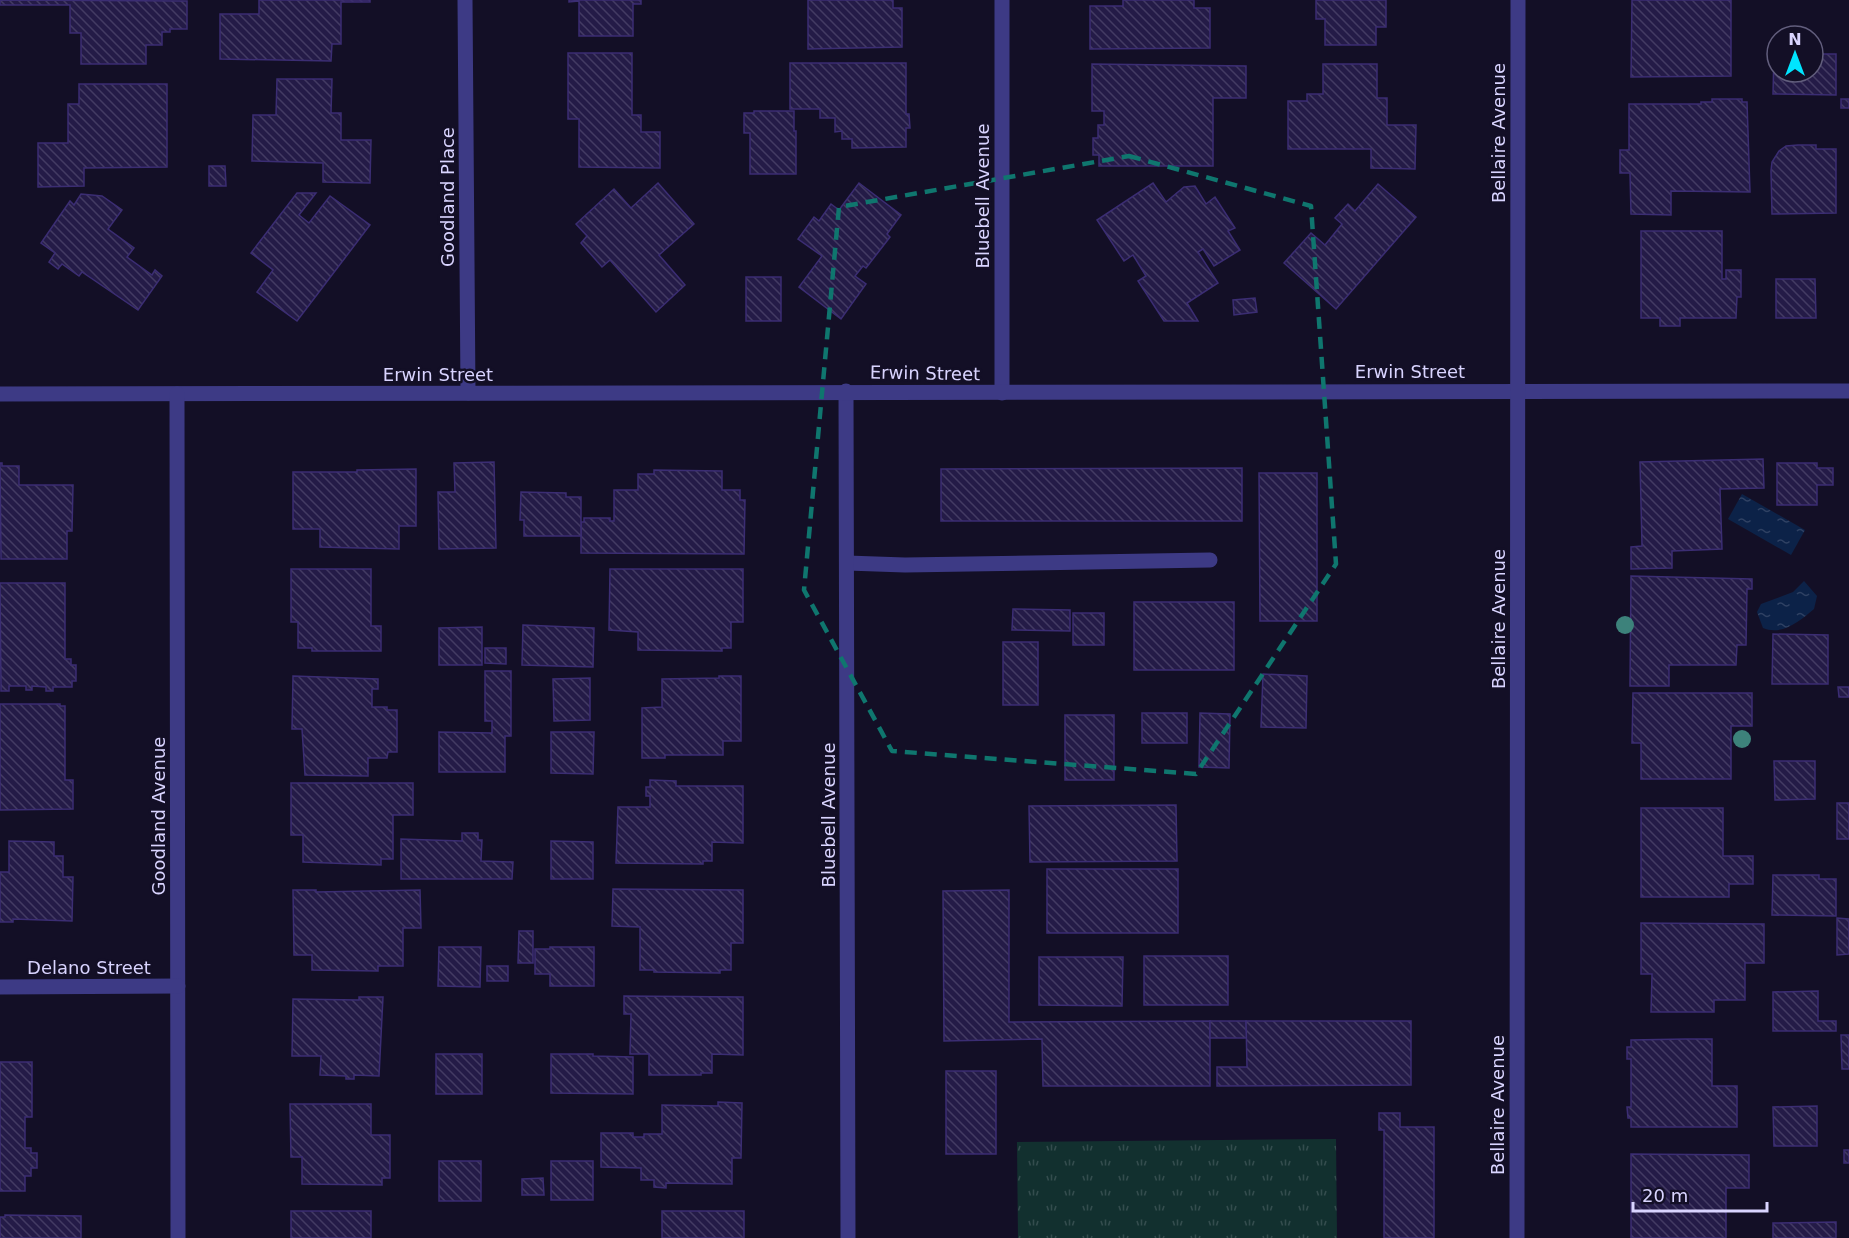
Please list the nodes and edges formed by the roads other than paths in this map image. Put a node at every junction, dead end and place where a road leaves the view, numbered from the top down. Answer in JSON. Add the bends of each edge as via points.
{"nodes":[{"id":1,"x":465,"y":0,"type":"edge"},
{"id":2,"x":1002,"y":0,"type":"edge"},
{"id":3,"x":1518,"y":0,"type":"edge"},
{"id":4,"x":1517,"y":390,"type":"junction"},
{"id":5,"x":1849,"y":391,"type":"edge"},
{"id":6,"x":846,"y":392,"type":"junction"},
{"id":7,"x":468,"y":393,"type":"junction"},
{"id":8,"x":1002,"y":393,"type":"junction"},
{"id":9,"x":0,"y":394,"type":"edge"},
{"id":10,"x":177,"y":394,"type":"junction"},
{"id":11,"x":1210,"y":560,"type":"dead end"},
{"id":12,"x":847,"y":563,"type":"junction"},
{"id":13,"x":178,"y":986,"type":"junction"},
{"id":14,"x":0,"y":987,"type":"edge"},
{"id":15,"x":178,"y":1238,"type":"edge"},
{"id":16,"x":848,"y":1238,"type":"edge"},
{"id":17,"x":1517,"y":1238,"type":"edge"}],
"edges":[{"from":1,"to":7,"type":"street","name":"Goodland Place"},
{"from":2,"to":8,"type":"street","name":"Bluebell Avenue"},
{"from":3,"to":4,"type":"street","name":"Bellaire Avenue"},
{"from":4,"to":5,"type":"street","name":"Erwin Street"},
{"from":4,"to":8,"type":"street","name":"Erwin Street"},
{"from":4,"to":17,"type":"street","name":"Bellaire Avenue"},
{"from":6,"to":7,"type":"street","name":"Erwin Street"},
{"from":6,"to":8,"type":"street","name":"Erwin Street"},
{"from":6,"to":12,"type":"street","name":"Bluebell Avenue"},
{"from":7,"to":10,"type":"street","name":"Erwin Street"},
{"from":9,"to":10,"type":"street","name":"Erwin Street"},
{"from":10,"to":13,"type":"street","name":"Goodland Avenue"},
{"from":11,"to":12,"type":"street"},
{"from":12,"to":16,"type":"street","name":"Bluebell Avenue"},
{"from":13,"to":14,"type":"street","name":"Delano Street"},
{"from":13,"to":15,"type":"street","name":"Goodland Avenue"}]}
